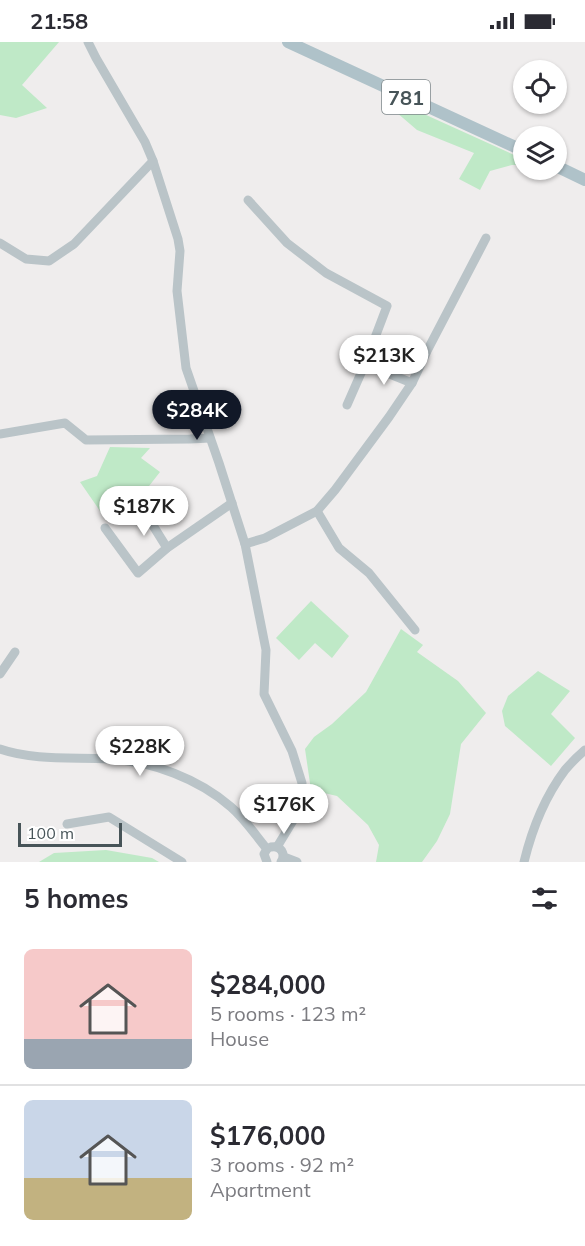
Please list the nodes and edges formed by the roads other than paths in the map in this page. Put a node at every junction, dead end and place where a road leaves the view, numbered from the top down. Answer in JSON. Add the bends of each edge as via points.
{"nodes":[{"id":1,"x":88,"y":42,"type":"edge"},
{"id":2,"x":288,"y":42,"type":"edge"},
{"id":3,"x":305,"y":42,"type":"edge"},
{"id":4,"x":513,"y":138,"type":"edge"},
{"id":5,"x":513,"y":146,"type":"edge"},
{"id":6,"x":153,"y":161,"type":"junction"},
{"id":7,"x":567,"y":163,"type":"edge"},
{"id":8,"x":567,"y":171,"type":"edge"},
{"id":9,"x":585,"y":171,"type":"edge"},
{"id":10,"x":585,"y":180,"type":"edge"},
{"id":11,"x":248,"y":200,"type":"dead end"},
{"id":12,"x":486,"y":238,"type":"dead end"},
{"id":13,"x":0,"y":243,"type":"edge"},
{"id":14,"x":365,"y":364,"type":"junction"},
{"id":15,"x":412,"y":383,"type":"junction"},
{"id":16,"x":346,"y":405,"type":"dead end"},
{"id":17,"x":0,"y":434,"type":"edge"},
{"id":18,"x":210,"y":438,"type":"junction"},
{"id":19,"x":232,"y":502,"type":"junction"},
{"id":20,"x":144,"y":511,"type":"dead end"},
{"id":21,"x":316,"y":511,"type":"junction"},
{"id":22,"x":105,"y":528,"type":"dead end"},
{"id":23,"x":245,"y":544,"type":"junction"},
{"id":24,"x":167,"y":548,"type":"junction"},
{"id":25,"x":415,"y":630,"type":"dead end"},
{"id":26,"x":15,"y":652,"type":"dead end"},
{"id":27,"x":0,"y":674,"type":"edge"},
{"id":28,"x":0,"y":749,"type":"edge"},
{"id":29,"x":585,"y":750,"type":"edge"},
{"id":30,"x":67,"y":824,"type":"dead end"},
{"id":31,"x":277,"y":847,"type":"junction"},
{"id":32,"x":267,"y":849,"type":"junction"},
{"id":33,"x":283,"y":860,"type":"edge"},
{"id":34,"x":182,"y":862,"type":"edge"},
{"id":35,"x":267,"y":862,"type":"edge"},
{"id":36,"x":297,"y":862,"type":"edge"},
{"id":37,"x":524,"y":862,"type":"edge"}],
"edges":[{"from":1,"to":6,"type":"street"},
{"from":2,"to":5,"type":"main road","number":"781"},
{"from":3,"to":4,"type":"main road","number":"781"},
{"from":6,"to":13,"type":"street","via":[[74,244],[49,261],[26,259]]},
{"from":6,"to":18,"type":"street","via":[[180,251],[177,291],[186,368]]},
{"from":7,"to":9,"type":"main road"},
{"from":8,"to":10,"type":"main road"},
{"from":11,"to":14,"type":"street","via":[[287,243],[326,273],[387,306]]},
{"from":12,"to":15,"type":"street"},
{"from":14,"to":15,"type":"street"},
{"from":14,"to":16,"type":"street"},
{"from":15,"to":21,"type":"street"},
{"from":17,"to":18,"type":"street","via":[[65,423],[86,440]]},
{"from":18,"to":19,"type":"street"},
{"from":19,"to":23,"type":"street"},
{"from":19,"to":24,"type":"street"},
{"from":20,"to":24,"type":"street"},
{"from":21,"to":23,"type":"street"},
{"from":21,"to":25,"type":"street","via":[[339,548],[369,573]]},
{"from":22,"to":24,"type":"street","via":[[138,573]]},
{"from":23,"to":31,"type":"street","via":[[266,650],[264,694],[292,751],[302,783],[294,819]]},
{"from":26,"to":27,"type":"street"},
{"from":28,"to":32,"type":"street","via":[[27,756],[139,762],[174,774],[211,792],[232,808]]},
{"from":29,"to":37,"type":"street","via":[[566,769],[539,813]]},
{"from":30,"to":34,"type":"street","via":[[109,817]]},
{"from":31,"to":32,"type":"street"},
{"from":31,"to":33,"type":"street"},
{"from":32,"to":35,"type":"street"},
{"from":33,"to":36,"type":"street"}]}
